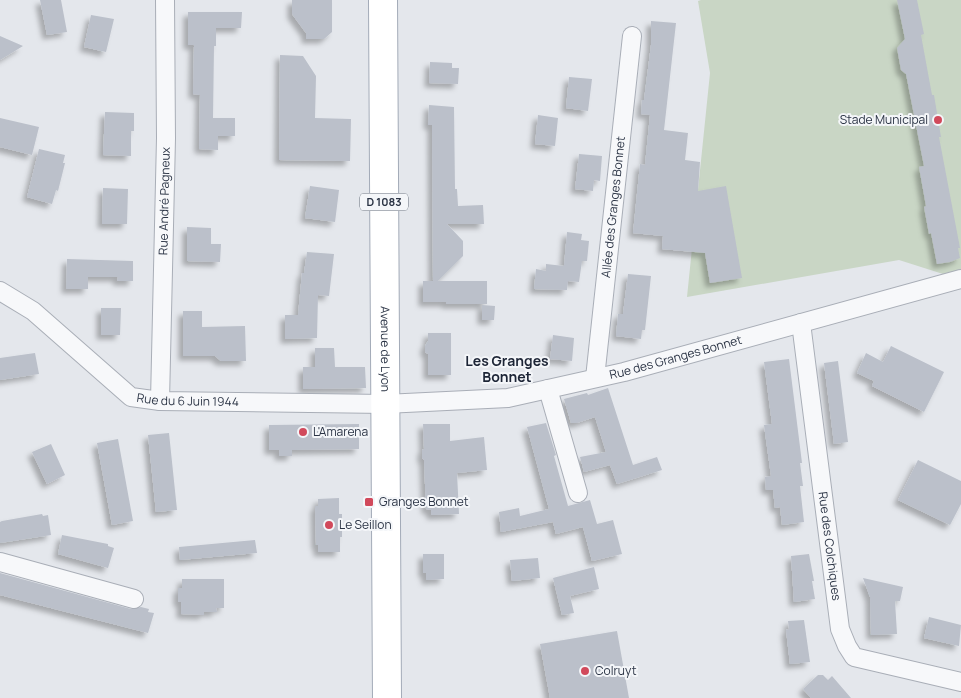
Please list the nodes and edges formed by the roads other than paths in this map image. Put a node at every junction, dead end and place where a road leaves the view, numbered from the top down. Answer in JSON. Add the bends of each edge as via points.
{"nodes":[{"id":1,"x":165,"y":0,"type":"edge"},
{"id":2,"x":383,"y":0,"type":"edge"},
{"id":3,"x":632,"y":36,"type":"dead end"},
{"id":4,"x":961,"y":279,"type":"edge"},
{"id":5,"x":0,"y":291,"type":"edge"},
{"id":6,"x":801,"y":323,"type":"junction"},
{"id":7,"x":595,"y":378,"type":"junction"},
{"id":8,"x":548,"y":389,"type":"junction"},
{"id":9,"x":160,"y":402,"type":"junction"},
{"id":10,"x":385,"y":404,"type":"junction"},
{"id":11,"x":578,"y":493,"type":"dead end"},
{"id":12,"x":0,"y":562,"type":"edge"},
{"id":13,"x":134,"y":599,"type":"dead end"},
{"id":14,"x":961,"y":682,"type":"edge"},
{"id":15,"x":388,"y":698,"type":"edge"}],
"edges":[{"from":1,"to":9,"type":"street","name":"Rue André Pagneux","via":[[166,138]]},
{"from":2,"to":10,"type":"main road","name":"Avenue de Lyon","number":"D 1083"},
{"from":3,"to":7,"type":"street","name":"Allée des Granges Bonnet"},
{"from":4,"to":6,"type":"street","name":"Rue des Granges Bonnet"},
{"from":5,"to":9,"type":"street","name":"Rue du 6 Juin 1944","via":[[33,311],[131,397]]},
{"from":6,"to":7,"type":"street","name":"Rue des Granges Bonnet"},
{"from":6,"to":14,"type":"street","name":"Rue des Colchiques","via":[[840,629],[847,646],[854,658]]},
{"from":7,"to":8,"type":"street","name":"Rue des Granges Bonnet"},
{"from":8,"to":10,"type":"street","name":"Rue des Granges Bonnet","via":[[508,398]]},
{"from":8,"to":11,"type":"street"},
{"from":9,"to":10,"type":"street","name":"Rue du 6 Juin 1944"},
{"from":10,"to":15,"type":"main road","name":"Avenue de Lyon","number":"D 1083"},
{"from":12,"to":13,"type":"street"}]}
